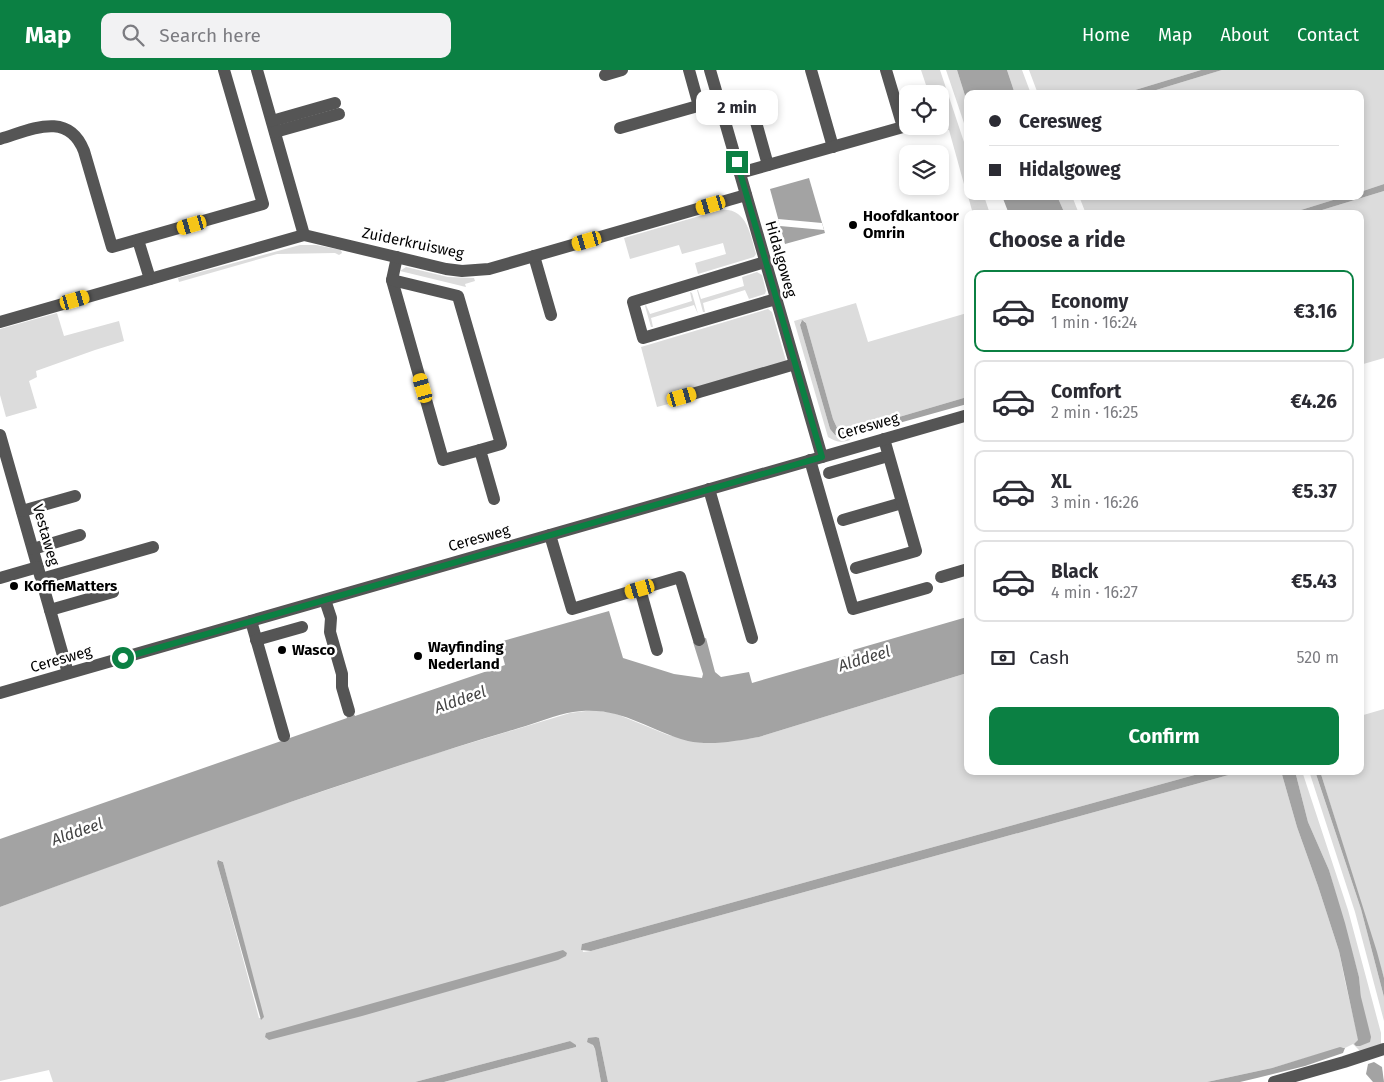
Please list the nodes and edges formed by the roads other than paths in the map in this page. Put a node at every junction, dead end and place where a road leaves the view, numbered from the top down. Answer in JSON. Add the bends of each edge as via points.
{"nodes":[{"id":1,"x":224,"y":70,"type":"edge"},
{"id":2,"x":257,"y":70,"type":"edge"},
{"id":3,"x":622,"y":70,"type":"edge"},
{"id":4,"x":689,"y":70,"type":"edge"},
{"id":5,"x":710,"y":70,"type":"edge"},
{"id":6,"x":812,"y":70,"type":"edge"},
{"id":7,"x":886,"y":70,"type":"edge"},
{"id":8,"x":605,"y":75,"type":"dead end"},
{"id":9,"x":719,"y":100,"type":"junction"},
{"id":10,"x":699,"y":106,"type":"junction"},
{"id":11,"x":337,"y":108,"type":"dead end"},
{"id":12,"x":752,"y":108,"type":"dead end"},
{"id":13,"x":273,"y":126,"type":"junction"},
{"id":14,"x":620,"y":128,"type":"dead end"},
{"id":15,"x":0,"y":139,"type":"edge"},
{"id":16,"x":833,"y":147,"type":"junction"},
{"id":17,"x":768,"y":165,"type":"junction"},
{"id":18,"x":740,"y":173,"type":"junction"},
{"id":19,"x":746,"y":195,"type":"junction"},
{"id":20,"x":304,"y":235,"type":"junction"},
{"id":21,"x":138,"y":240,"type":"junction"},
{"id":22,"x":534,"y":256,"type":"junction"},
{"id":23,"x":397,"y":257,"type":"junction"},
{"id":24,"x":765,"y":262,"type":"junction"},
{"id":25,"x":150,"y":279,"type":"junction"},
{"id":26,"x":392,"y":280,"type":"junction"},
{"id":27,"x":776,"y":299,"type":"junction"},
{"id":28,"x":551,"y":315,"type":"dead end"},
{"id":29,"x":0,"y":322,"type":"edge"},
{"id":30,"x":795,"y":364,"type":"junction"},
{"id":31,"x":682,"y":397,"type":"dead end"},
{"id":32,"x":964,"y":416,"type":"edge"},
{"id":33,"x":0,"y":435,"type":"edge"},
{"id":34,"x":884,"y":439,"type":"junction"},
{"id":35,"x":480,"y":450,"type":"junction"},
{"id":36,"x":888,"y":456,"type":"junction"},
{"id":37,"x":816,"y":458,"type":"junction"},
{"id":38,"x":829,"y":473,"type":"dead end"},
{"id":39,"x":709,"y":489,"type":"junction"},
{"id":40,"x":75,"y":496,"type":"dead end"},
{"id":41,"x":494,"y":499,"type":"dead end"},
{"id":42,"x":902,"y":503,"type":"junction"},
{"id":43,"x":22,"y":511,"type":"junction"},
{"id":44,"x":843,"y":520,"type":"dead end"},
{"id":45,"x":80,"y":535,"type":"dead end"},
{"id":46,"x":550,"y":535,"type":"junction"},
{"id":47,"x":153,"y":547,"type":"dead end"},
{"id":48,"x":33,"y":549,"type":"junction"},
{"id":49,"x":856,"y":568,"type":"dead end"},
{"id":50,"x":964,"y":570,"type":"edge"},
{"id":51,"x":40,"y":573,"type":"junction"},
{"id":52,"x":940,"y":577,"type":"dead end"},
{"id":53,"x":0,"y":578,"type":"edge"},
{"id":54,"x":927,"y":588,"type":"dead end"},
{"id":55,"x":640,"y":589,"type":"junction"},
{"id":56,"x":113,"y":592,"type":"dead end"},
{"id":57,"x":325,"y":600,"type":"junction"},
{"id":58,"x":50,"y":610,"type":"junction"},
{"id":59,"x":251,"y":621,"type":"junction"},
{"id":60,"x":302,"y":626,"type":"dead end"},
{"id":61,"x":752,"y":638,"type":"dead end"},
{"id":62,"x":256,"y":640,"type":"junction"},
{"id":63,"x":699,"y":640,"type":"dead end"},
{"id":64,"x":658,"y":650,"type":"dead end"},
{"id":65,"x":68,"y":673,"type":"junction"},
{"id":66,"x":0,"y":693,"type":"edge"},
{"id":67,"x":349,"y":712,"type":"dead end"},
{"id":68,"x":284,"y":736,"type":"dead end"},
{"id":69,"x":1384,"y":1049,"type":"edge"},
{"id":70,"x":1274,"y":1082,"type":"edge"}],
"edges":[{"from":1,"to":21,"type":"street","via":[[262,204]]},
{"from":2,"to":13,"type":"street"},
{"from":3,"to":8,"type":"street"},
{"from":4,"to":10,"type":"street"},
{"from":5,"to":9,"type":"street","name":"Hidalgoweg"},
{"from":6,"to":16,"type":"street"},
{"from":7,"to":16,"type":"street","via":[[903,127]]},
{"from":9,"to":10,"type":"street"},
{"from":9,"to":18,"type":"street","name":"Hidalgoweg"},
{"from":10,"to":14,"type":"street"},
{"from":11,"to":13,"type":"street"},
{"from":12,"to":17,"type":"street"},
{"from":13,"to":20,"type":"street"},
{"from":15,"to":21,"type":"street","via":[[48,125],[72,133],[82,144],[112,248]]},
{"from":16,"to":17,"type":"street"},
{"from":17,"to":18,"type":"street"},
{"from":18,"to":19,"type":"street","name":"Hidalgoweg"},
{"from":19,"to":22,"type":"street","name":"Zuiderkruisweg"},
{"from":19,"to":24,"type":"street","name":"Hidalgoweg"},
{"from":20,"to":23,"type":"street","name":"Zuiderkruisweg"},
{"from":20,"to":25,"type":"street","name":"Zuiderkruisweg"},
{"from":21,"to":25,"type":"street"},
{"from":22,"to":23,"type":"street","name":"Zuiderkruisweg","via":[[475,271],[446,269]]},
{"from":22,"to":28,"type":"street"},
{"from":23,"to":26,"type":"street"},
{"from":24,"to":27,"type":"street","name":"Hidalgoweg"},
{"from":24,"to":27,"type":"street","via":[[633,302],[643,338]]},
{"from":25,"to":29,"type":"street","name":"Zuiderkruisweg"},
{"from":26,"to":35,"type":"street","via":[[443,460]]},
{"from":26,"to":35,"type":"street","via":[[458,296],[501,444]]},
{"from":27,"to":30,"type":"street","name":"Hidalgoweg"},
{"from":30,"to":31,"type":"street"},
{"from":30,"to":37,"type":"street","name":"Hidalgoweg"},
{"from":32,"to":34,"type":"street","name":"Ceresweg"},
{"from":33,"to":43,"type":"street","name":"Vestaweg"},
{"from":34,"to":36,"type":"street"},
{"from":34,"to":37,"type":"street","name":"Ceresweg"},
{"from":35,"to":41,"type":"street"},
{"from":36,"to":38,"type":"street"},
{"from":36,"to":42,"type":"street"},
{"from":37,"to":39,"type":"street","name":"Ceresweg"},
{"from":37,"to":54,"type":"street","name":"Hidalgoweg","via":[[854,610]]},
{"from":39,"to":46,"type":"street","name":"Ceresweg"},
{"from":39,"to":61,"type":"street"},
{"from":40,"to":43,"type":"street"},
{"from":42,"to":44,"type":"street"},
{"from":42,"to":49,"type":"street","via":[[916,551]]},
{"from":43,"to":48,"type":"street","name":"Vestaweg"},
{"from":45,"to":48,"type":"street"},
{"from":46,"to":55,"type":"street","via":[[572,609]]},
{"from":46,"to":57,"type":"street","name":"Ceresweg"},
{"from":47,"to":51,"type":"street"},
{"from":48,"to":51,"type":"street","name":"Vestaweg"},
{"from":50,"to":52,"type":"street"},
{"from":51,"to":53,"type":"street"},
{"from":51,"to":58,"type":"street","name":"Vestaweg"},
{"from":55,"to":63,"type":"street","via":[[680,577]]},
{"from":55,"to":64,"type":"street"},
{"from":56,"to":58,"type":"street"},
{"from":57,"to":59,"type":"street","name":"Ceresweg"},
{"from":57,"to":67,"type":"street"},
{"from":58,"to":65,"type":"street","name":"Vestaweg"},
{"from":59,"to":62,"type":"street"},
{"from":59,"to":65,"type":"street","name":"Ceresweg"},
{"from":60,"to":62,"type":"street"},
{"from":62,"to":68,"type":"street"},
{"from":65,"to":66,"type":"street","name":"Ceresweg"},
{"from":69,"to":70,"type":"street"}]}
